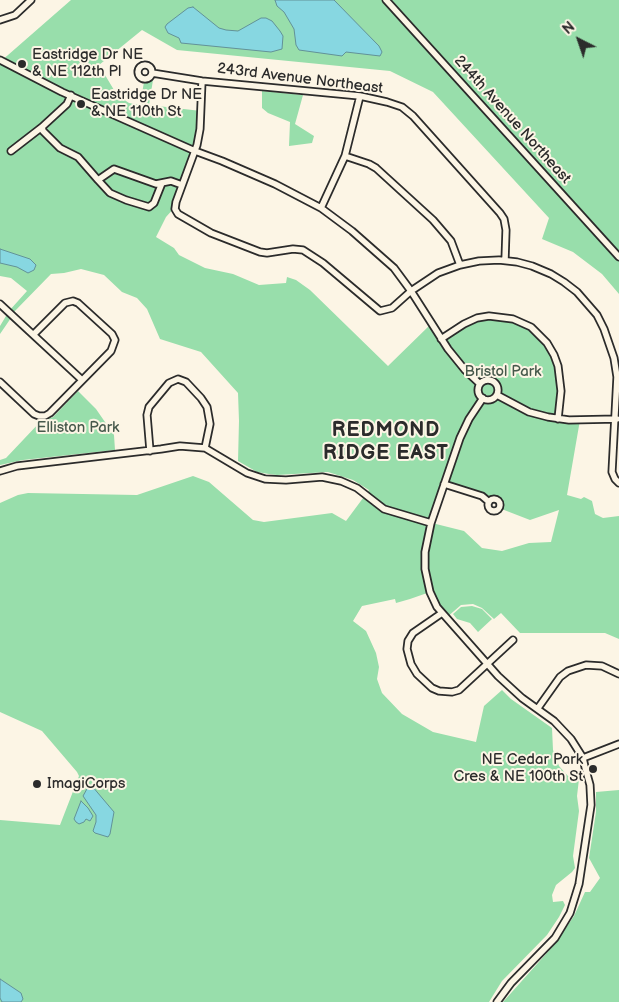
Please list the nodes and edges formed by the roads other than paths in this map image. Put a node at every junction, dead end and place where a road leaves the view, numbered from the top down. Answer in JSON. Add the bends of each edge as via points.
{"nodes":[{"id":1,"x":31,"y":0,"type":"edge"},
{"id":2,"x":386,"y":0,"type":"edge"},
{"id":3,"x":0,"y":20,"type":"edge"},
{"id":4,"x":0,"y":60,"type":"edge"},
{"id":5,"x":152,"y":73,"type":"dead end"},
{"id":6,"x":202,"y":81,"type":"junction"},
{"id":7,"x":71,"y":95,"type":"junction"},
{"id":8,"x":360,"y":96,"type":"junction"},
{"id":9,"x":42,"y":127,"type":"junction"},
{"id":10,"x":11,"y":151,"type":"dead end"},
{"id":11,"x":195,"y":151,"type":"junction"},
{"id":12,"x":345,"y":156,"type":"junction"},
{"id":13,"x":98,"y":180,"type":"junction"},
{"id":14,"x":162,"y":183,"type":"junction"},
{"id":15,"x":182,"y":185,"type":"junction"},
{"id":16,"x":321,"y":208,"type":"junction"},
{"id":17,"x":619,"y":257,"type":"edge"},
{"id":18,"x":505,"y":260,"type":"junction"},
{"id":19,"x":460,"y":265,"type":"junction"},
{"id":20,"x":411,"y":291,"type":"junction"},
{"id":21,"x":0,"y":304,"type":"edge"},
{"id":22,"x":34,"y":334,"type":"junction"},
{"id":23,"x":441,"y":339,"type":"junction"},
{"id":24,"x":618,"y":373,"type":"edge"},
{"id":25,"x":82,"y":380,"type":"junction"},
{"id":26,"x":0,"y":382,"type":"edge"},
{"id":27,"x":480,"y":384,"type":"junction"},
{"id":28,"x":497,"y":395,"type":"junction"},
{"id":29,"x":483,"y":398,"type":"junction"},
{"id":30,"x":558,"y":419,"type":"junction"},
{"id":31,"x":617,"y":419,"type":"edge"},
{"id":32,"x":206,"y":448,"type":"junction"},
{"id":33,"x":150,"y":451,"type":"junction"},
{"id":34,"x":0,"y":471,"type":"edge"},
{"id":35,"x":617,"y":481,"type":"edge"},
{"id":36,"x":444,"y":484,"type":"junction"},
{"id":37,"x":490,"y":502,"type":"dead end"},
{"id":38,"x":431,"y":523,"type":"junction"},
{"id":39,"x":442,"y":613,"type":"junction"},
{"id":40,"x":513,"y":640,"type":"dead end"},
{"id":41,"x":487,"y":664,"type":"junction"},
{"id":42,"x":619,"y":674,"type":"edge"},
{"id":43,"x":538,"y":708,"type":"junction"},
{"id":44,"x":619,"y":744,"type":"edge"},
{"id":45,"x":583,"y":758,"type":"junction"},
{"id":46,"x":497,"y":1002,"type":"edge"}],
"edges":[{"from":1,"to":3,"type":"street","via":[[15,15]]},
{"from":2,"to":17,"type":"street","name":"244th Avenue Northeast"},
{"from":4,"to":7,"type":"street"},
{"from":5,"to":6,"type":"street","name":"243rd Avenue Northeast"},
{"from":6,"to":8,"type":"street","name":"243rd Avenue Northeast"},
{"from":6,"to":11,"type":"street","via":[[200,129]]},
{"from":7,"to":9,"type":"street"},
{"from":7,"to":11,"type":"street"},
{"from":8,"to":12,"type":"street"},
{"from":8,"to":18,"type":"street","name":"243rd Avenue Northeast","via":[[407,110],[495,207],[505,224]]},
{"from":9,"to":10,"type":"street"},
{"from":9,"to":13,"type":"street","via":[[60,148],[78,157]]},
{"from":11,"to":15,"type":"street"},
{"from":11,"to":16,"type":"street","via":[[275,184]]},
{"from":12,"to":16,"type":"street"},
{"from":12,"to":19,"type":"street","via":[[376,168],[433,220],[451,241]]},
{"from":13,"to":14,"type":"street","via":[[114,169],[156,184]]},
{"from":13,"to":14,"type":"street","via":[[110,193],[149,207]]},
{"from":14,"to":15,"type":"street","via":[[171,181]]},
{"from":15,"to":20,"type":"street","via":[[175,209],[182,216],[206,230],[260,252],[293,249],[310,254],[380,311],[392,308]]},
{"from":16,"to":20,"type":"street","via":[[376,250]]},
{"from":18,"to":19,"type":"street"},
{"from":18,"to":24,"type":"street","via":[[545,271],[577,292],[604,329]]},
{"from":19,"to":20,"type":"street","via":[[438,273]]},
{"from":20,"to":23,"type":"street"},
{"from":21,"to":22,"type":"street"},
{"from":22,"to":25,"type":"street"},
{"from":22,"to":25,"type":"street","via":[[71,301],[78,303],[112,334],[115,340],[112,349]]},
{"from":23,"to":27,"type":"street"},
{"from":23,"to":30,"type":"street","via":[[464,324],[489,316],[522,322],[531,327],[547,344],[558,366],[561,378]]},
{"from":24,"to":31,"type":"street"},
{"from":25,"to":26,"type":"street","via":[[49,414],[41,416],[34,414]]},
{"from":27,"to":28,"type":"street","via":[[486,380],[495,383]]},
{"from":27,"to":29,"type":"street","via":[[478,390]]},
{"from":28,"to":29,"type":"street","via":[[489,400]]},
{"from":28,"to":30,"type":"street","via":[[529,412]]},
{"from":29,"to":36,"type":"street","via":[[460,438]]},
{"from":30,"to":31,"type":"street"},
{"from":31,"to":35,"type":"street","via":[[612,472]]},
{"from":32,"to":33,"type":"street","via":[[180,446]]},
{"from":32,"to":33,"type":"street","via":[[210,424],[206,407],[186,382],[178,379],[169,383],[149,407]]},
{"from":32,"to":38,"type":"street","via":[[247,473],[265,479],[342,481],[391,512]]},
{"from":33,"to":34,"type":"street","via":[[17,466]]},
{"from":36,"to":37,"type":"street","via":[[482,496]]},
{"from":36,"to":38,"type":"street"},
{"from":38,"to":39,"type":"street","via":[[425,569],[432,598]]},
{"from":39,"to":41,"type":"street"},
{"from":39,"to":41,"type":"street","via":[[416,630],[408,641],[406,649],[417,674],[432,688],[452,692],[465,686]]},
{"from":40,"to":41,"type":"street"},
{"from":41,"to":43,"type":"street","via":[[515,692]]},
{"from":42,"to":43,"type":"street","via":[[602,666],[577,667],[560,677]]},
{"from":43,"to":45,"type":"street","via":[[567,734]]},
{"from":44,"to":45,"type":"street"},
{"from":45,"to":46,"type":"street","via":[[590,785],[590,812],[573,906],[555,938]]}]}
